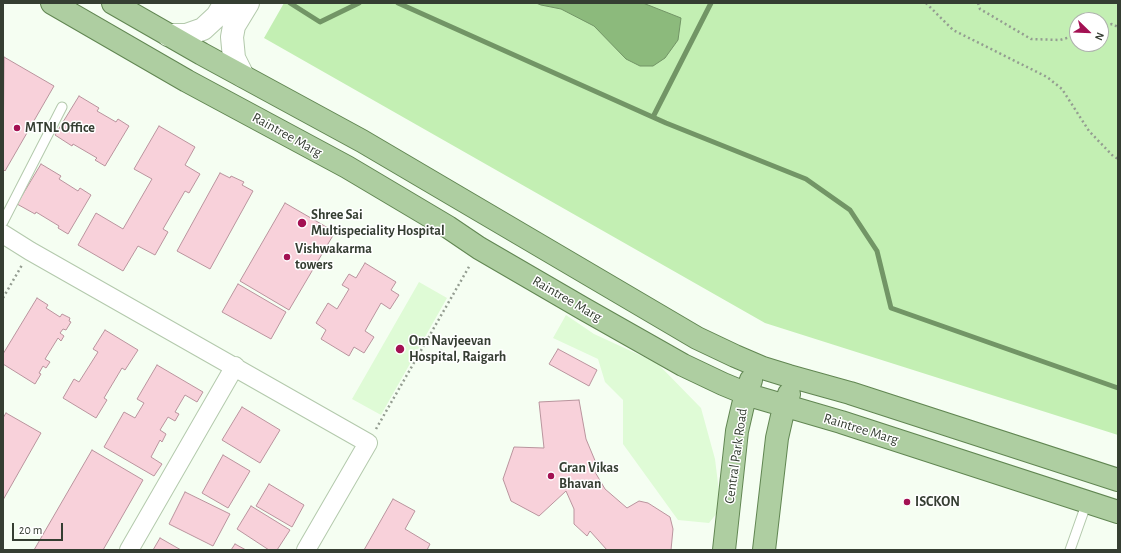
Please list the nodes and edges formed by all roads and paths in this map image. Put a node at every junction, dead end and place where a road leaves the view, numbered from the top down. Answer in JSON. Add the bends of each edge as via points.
{"nodes":[{"id":1,"x":52,"y":3,"type":"edge"},
{"id":2,"x":113,"y":3,"type":"edge"},
{"id":3,"x":225,"y":3,"type":"edge"},
{"id":4,"x":248,"y":3,"type":"edge"},
{"id":5,"x":926,"y":3,"type":"edge"},
{"id":6,"x":978,"y":3,"type":"edge"},
{"id":7,"x":168,"y":35,"type":"junction"},
{"id":8,"x":1069,"y":37,"type":"edge"},
{"id":9,"x":243,"y":76,"type":"junction"},
{"id":10,"x":62,"y":107,"type":"dead end"},
{"id":11,"x":1118,"y":159,"type":"edge"},
{"id":12,"x":3,"y":222,"type":"edge"},
{"id":13,"x":3,"y":234,"type":"edge"},
{"id":14,"x":479,"y":248,"type":"junction"},
{"id":15,"x":30,"y":251,"type":"junction"},
{"id":16,"x":3,"y":298,"type":"edge"},
{"id":17,"x":755,"y":364,"type":"junction"},
{"id":18,"x":235,"y":366,"type":"junction"},
{"id":19,"x":794,"y":377,"type":"junction"},
{"id":20,"x":746,"y":394,"type":"junction"},
{"id":21,"x":785,"y":407,"type":"junction"},
{"id":22,"x":368,"y":443,"type":"junction"},
{"id":23,"x":1118,"y":480,"type":"edge"},
{"id":24,"x":1087,"y":502,"type":"junction"},
{"id":25,"x":1118,"y":512,"type":"edge"},
{"id":26,"x":129,"y":550,"type":"edge"},
{"id":27,"x":306,"y":550,"type":"edge"},
{"id":28,"x":724,"y":550,"type":"edge"},
{"id":29,"x":764,"y":550,"type":"edge"},
{"id":30,"x":1070,"y":550,"type":"edge"}],
"edges":[{"from":1,"to":14,"type":"main road","name":"Raintree Marg","via":[[187,81],[347,167]]},
{"from":2,"to":7,"type":"main road"},
{"from":3,"to":7,"type":"street","via":[[217,16],[203,29],[186,35]]},
{"from":4,"to":9,"type":"street","via":[[234,26],[232,37],[234,58]]},
{"from":5,"to":11,"type":"path","via":[[953,30],[1047,77],[1062,89],[1089,131]]},
{"from":6,"to":8,"type":"path","via":[[980,9],[1031,39],[1060,40]]},
{"from":7,"to":9,"type":"main road"},
{"from":9,"to":17,"type":"main road","via":[[362,141],[698,338]]},
{"from":10,"to":12,"type":"lane"},
{"from":13,"to":15,"type":"street"},
{"from":14,"to":20,"type":"main road","name":"Raintree Marg","via":[[683,365]]},
{"from":14,"to":22,"type":"path"},
{"from":15,"to":16,"type":"path"},
{"from":15,"to":18,"type":"street"},
{"from":17,"to":19,"type":"main road"},
{"from":17,"to":20,"type":"main road","name":"Central Park Road"},
{"from":18,"to":22,"type":"street"},
{"from":18,"to":26,"type":"street"},
{"from":19,"to":21,"type":"main road"},
{"from":19,"to":23,"type":"main road"},
{"from":20,"to":21,"type":"main road","name":"Raintree Marg"},
{"from":20,"to":28,"type":"main road","name":"Central Park Road","via":[[737,431]]},
{"from":21,"to":24,"type":"main road","name":"Raintree Marg","via":[[842,422]]},
{"from":21,"to":29,"type":"main road","via":[[777,438]]},
{"from":22,"to":27,"type":"street"},
{"from":24,"to":25,"type":"main road","name":"Raintree Marg"},
{"from":24,"to":30,"type":"lane"}]}
